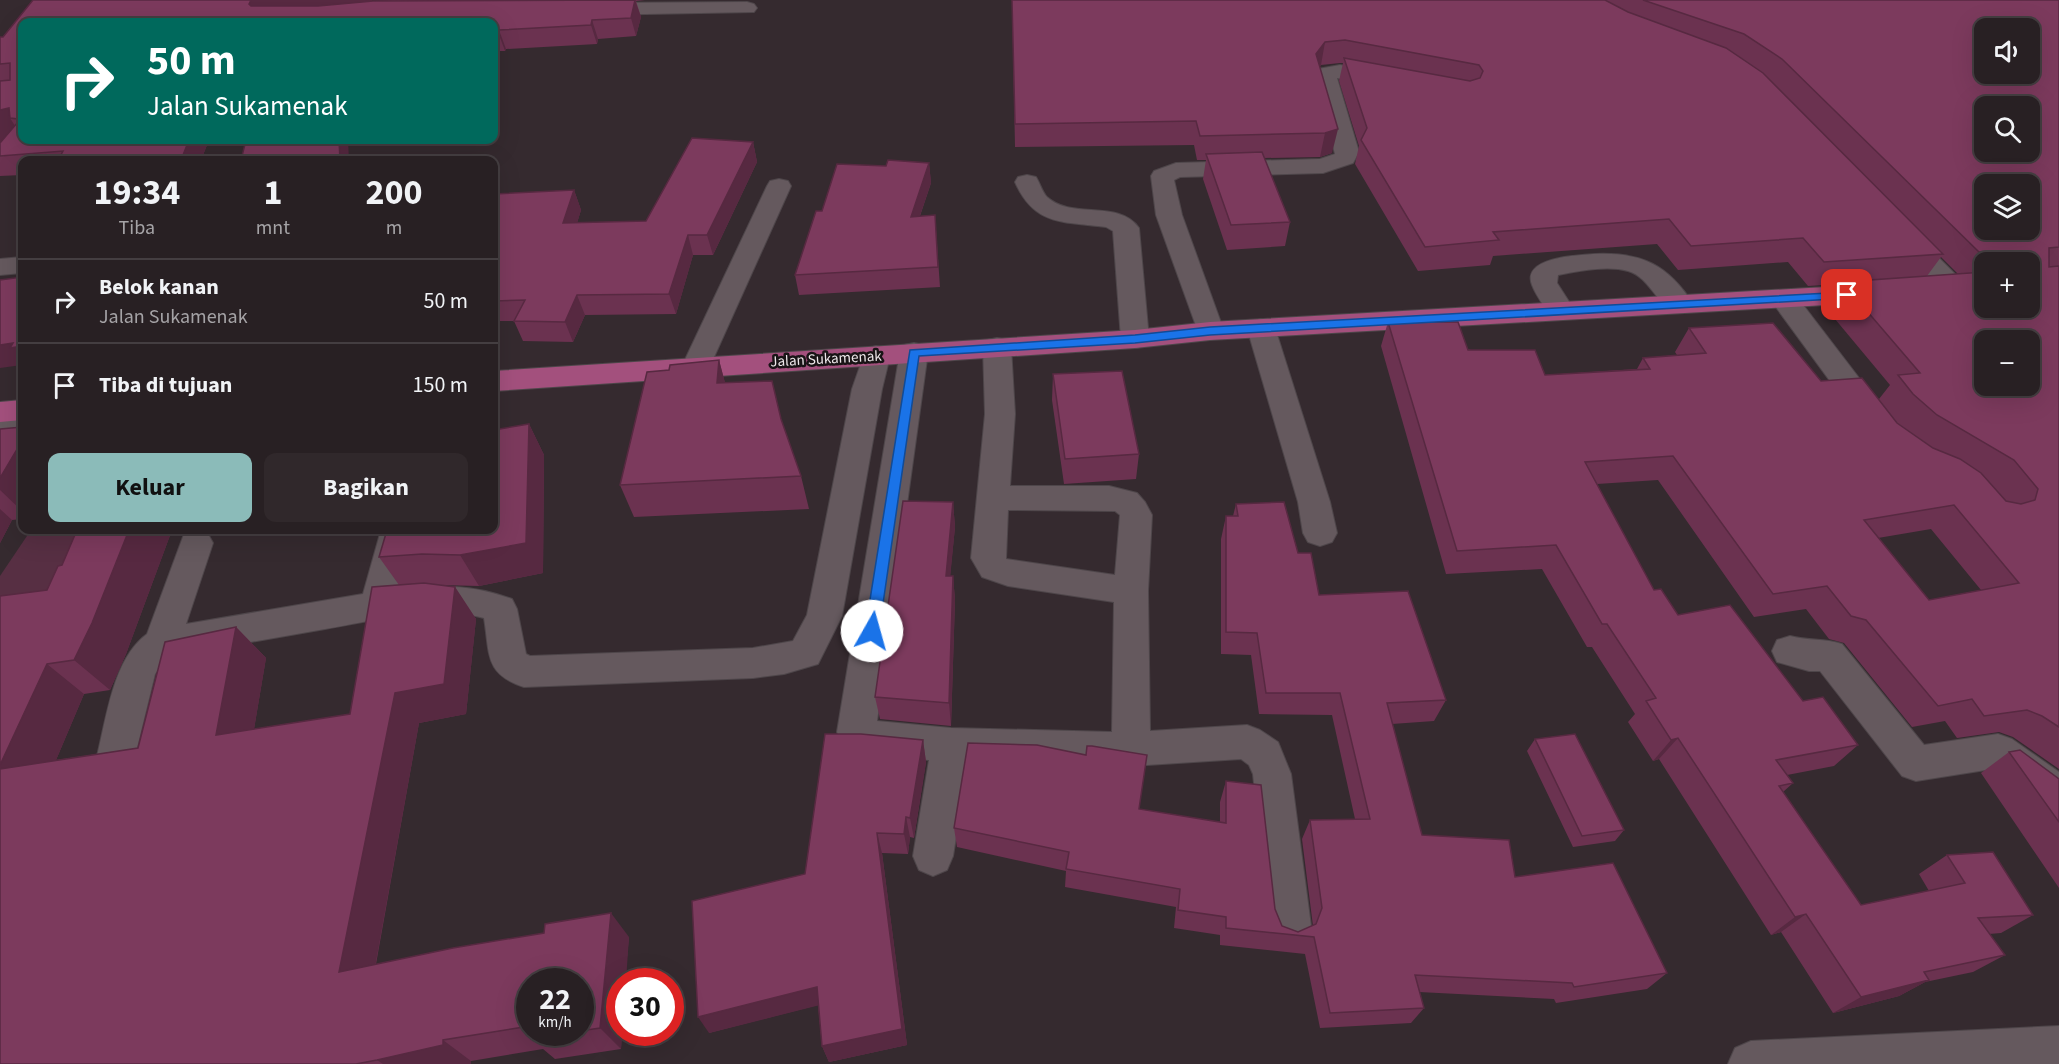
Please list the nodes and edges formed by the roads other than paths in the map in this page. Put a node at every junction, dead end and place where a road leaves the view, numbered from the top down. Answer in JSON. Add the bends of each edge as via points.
{"nodes":[{"id":1,"x":747,"y":8,"type":"dead end"},
{"id":2,"x":570,"y":9,"type":"edge"},
{"id":3,"x":1407,"y":84,"type":"edge"},
{"id":4,"x":1027,"y":182,"type":"dead end"},
{"id":5,"x":779,"y":186,"type":"dead end"},
{"id":6,"x":1888,"y":221,"type":"edge"},
{"id":7,"x":18,"y":265,"type":"edge"},
{"id":8,"x":0,"y":267,"type":"edge"},
{"id":9,"x":1964,"y":287,"type":"joint"},
{"id":10,"x":1784,"y":299,"type":"junction"},
{"id":11,"x":1680,"y":305,"type":"junction"},
{"id":12,"x":1561,"y":311,"type":"junction"},
{"id":13,"x":1261,"y":328,"type":"junction"},
{"id":14,"x":1210,"y":331,"type":"junction"},
{"id":15,"x":1135,"y":339,"type":"junction"},
{"id":16,"x":997,"y":347,"type":"junction"},
{"id":17,"x":914,"y":352,"type":"junction"},
{"id":18,"x":876,"y":356,"type":"junction"},
{"id":19,"x":696,"y":366,"type":"junction"},
{"id":20,"x":498,"y":381,"type":"edge"},
{"id":21,"x":13,"y":411,"type":"edge"},
{"id":22,"x":1889,"y":437,"type":"edge"},
{"id":23,"x":0,"y":439,"type":"edge"},
{"id":24,"x":993,"y":498,"type":"junction"},
{"id":25,"x":1320,"y":533,"type":"dead end"},
{"id":26,"x":396,"y":534,"type":"edge"},
{"id":27,"x":196,"y":543,"type":"dead end"},
{"id":28,"x":1131,"y":591,"type":"junction"},
{"id":29,"x":377,"y":606,"type":"junction"},
{"id":30,"x":162,"y":643,"type":"junction"},
{"id":31,"x":1790,"y":651,"type":"dead end"},
{"id":32,"x":951,"y":745,"type":"junction"},
{"id":33,"x":1131,"y":749,"type":"junction"},
{"id":34,"x":116,"y":756,"type":"edge"},
{"id":35,"x":2059,"y":790,"type":"edge"},
{"id":36,"x":933,"y":856,"type":"dead end"},
{"id":37,"x":1290,"y":926,"type":"edge"},
{"id":38,"x":2059,"y":1049,"type":"edge"},
{"id":39,"x":1751,"y":1064,"type":"edge"}],
"edges":[{"from":1,"to":2,"type":"street"},
{"from":3,"to":14,"type":"street","via":[[1340,71],[1324,76],[1347,152],[1345,158],[1333,164],[1186,170],[1163,176],[1169,215]]},
{"from":4,"to":15,"type":"street","via":[[1037,202],[1050,210],[1068,216],[1112,220],[1126,228]]},
{"from":5,"to":19,"type":"street"},
{"from":6,"to":9,"type":"street"},
{"from":7,"to":8,"type":"street"},
{"from":9,"to":10,"type":"main road","name":"Jalan Sukamenak"},
{"from":10,"to":11,"type":"main road","name":"Jalan Sukamenak"},
{"from":10,"to":22,"type":"street"},
{"from":11,"to":12,"type":"main road","name":"Jalan Sukamenak"},
{"from":11,"to":12,"type":"street","via":[[1641,266],[1604,262],[1549,269],[1544,283]]},
{"from":12,"to":13,"type":"main road","name":"Jalan Sukamenak"},
{"from":13,"to":14,"type":"main road","name":"Jalan Sukamenak"},
{"from":13,"to":25,"type":"street"},
{"from":14,"to":15,"type":"main road","name":"Jalan Sukamenak"},
{"from":15,"to":16,"type":"main road","name":"Jalan Sukamenak"},
{"from":16,"to":17,"type":"main road","name":"Jalan Sukamenak"},
{"from":16,"to":24,"type":"street","via":[[1000,414]]},
{"from":17,"to":18,"type":"main road","name":"Jalan Sukamenak"},
{"from":17,"to":32,"type":"street","via":[[856,732],[859,736]]},
{"from":18,"to":19,"type":"main road","name":"Jalan Sukamenak"},
{"from":18,"to":29,"type":"street","via":[[824,616],[805,653],[753,663],[524,672],[509,662],[500,609],[486,602],[468,599]]},
{"from":19,"to":20,"type":"main road","name":"Jalan Sukamenak"},
{"from":21,"to":23,"type":"street"},
{"from":24,"to":28,"type":"street","via":[[988,558],[994,568]]},
{"from":24,"to":28,"type":"street","via":[[1109,498],[1133,506],[1136,514]]},
{"from":26,"to":29,"type":"street"},
{"from":27,"to":30,"type":"street"},
{"from":28,"to":33,"type":"street"},
{"from":29,"to":30,"type":"street"},
{"from":30,"to":34,"type":"street","via":[[138,669]]},
{"from":31,"to":35,"type":"street","via":[[1809,656],[1829,655],[1916,764],[1998,751],[2053,791]]},
{"from":32,"to":33,"type":"street"},
{"from":32,"to":36,"type":"street"},
{"from":33,"to":37,"type":"street","via":[[1246,742],[1264,754],[1272,774]]},
{"from":38,"to":39,"type":"street"}]}
